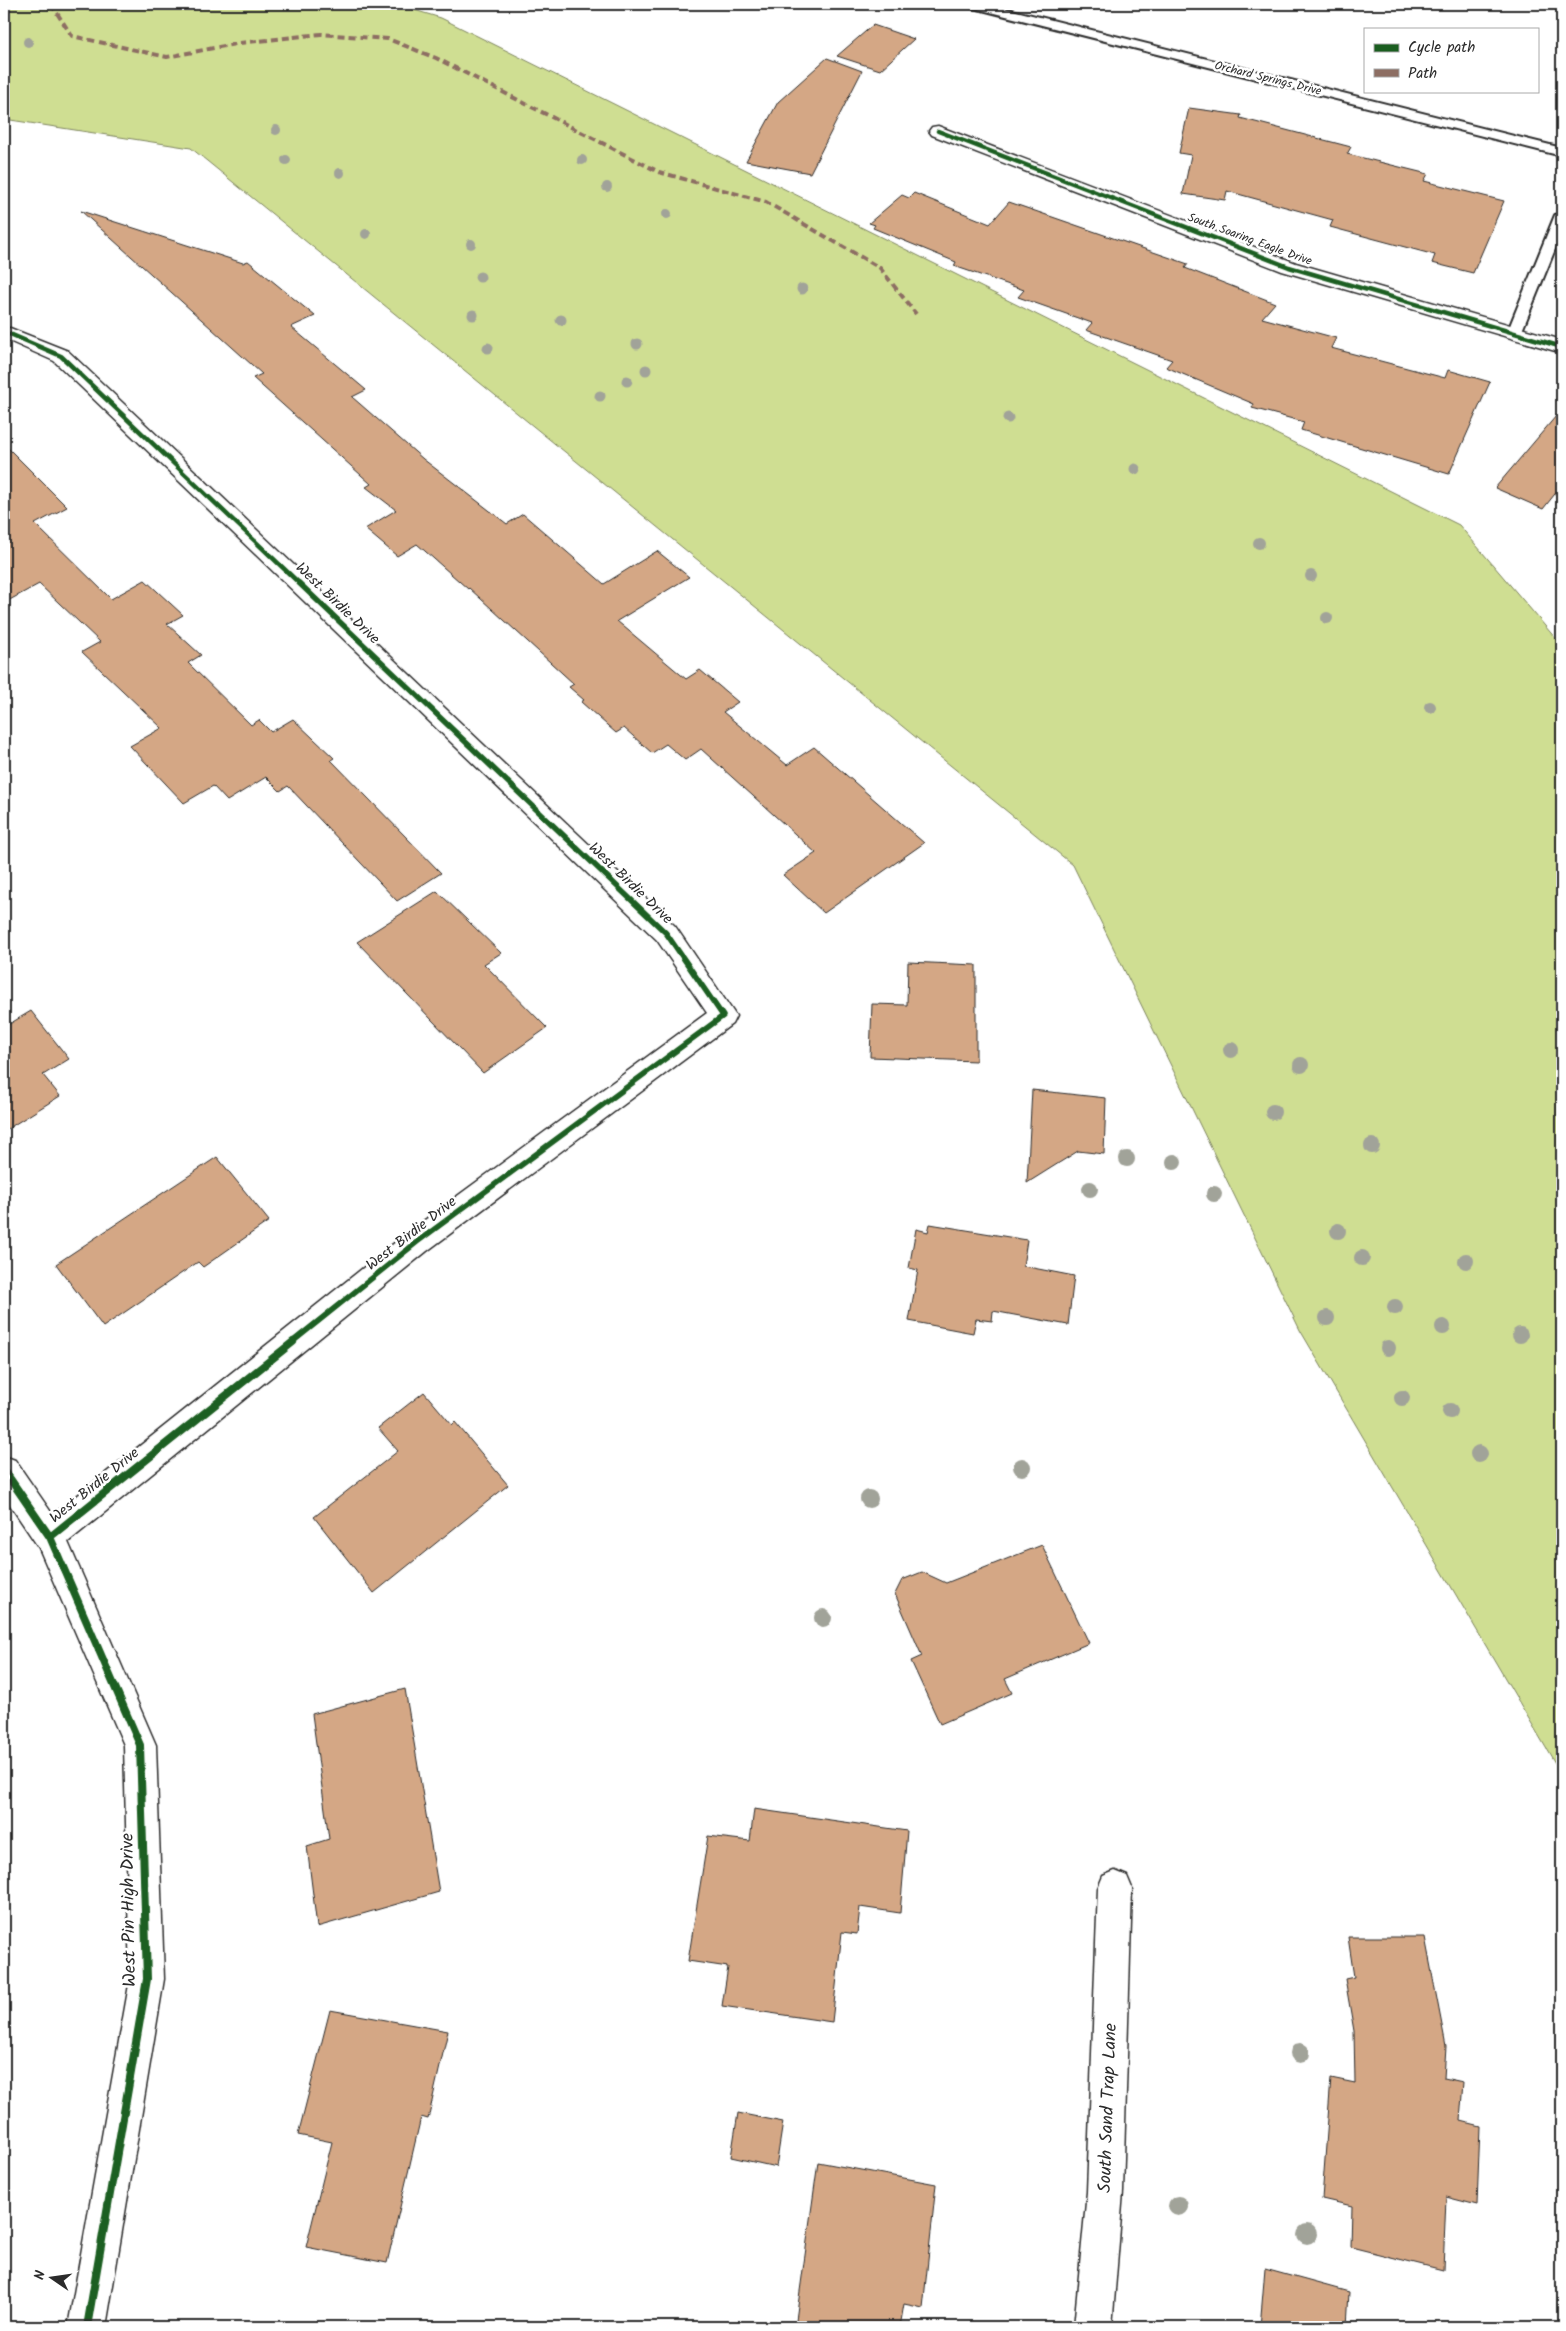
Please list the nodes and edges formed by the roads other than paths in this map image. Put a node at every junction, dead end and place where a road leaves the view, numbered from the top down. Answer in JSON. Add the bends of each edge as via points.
{"nodes":[{"id":1,"x":974,"y":4,"type":"edge"},
{"id":2,"x":938,"y":130,"type":"dead end"},
{"id":3,"x":1562,"y":152,"type":"edge"},
{"id":4,"x":1562,"y":215,"type":"edge"},
{"id":5,"x":1514,"y":332,"type":"junction"},
{"id":6,"x":7,"y":335,"type":"edge"},
{"id":7,"x":1562,"y":346,"type":"edge"},
{"id":8,"x":4,"y":1470,"type":"edge"},
{"id":9,"x":50,"y":1537,"type":"junction"},
{"id":10,"x":1115,"y":1888,"type":"dead end"},
{"id":11,"x":86,"y":2327,"type":"edge"},
{"id":12,"x":1093,"y":2327,"type":"edge"}],
"edges":[{"from":1,"to":3,"type":"lane","name":"Orchard Springs Drive"},
{"from":2,"to":5,"type":"street","name":"South Soaring Eagle Drive","via":[[1289,267]]},
{"from":4,"to":5,"type":"lane"},
{"from":5,"to":7,"type":"street","name":"South Soaring Eagle Drive"},
{"from":6,"to":9,"type":"street","name":"West Birdie Drive","via":[[61,356],[666,934],[723,1016],[417,1242]]},
{"from":8,"to":9,"type":"street","name":"West Pin High Drive"},
{"from":9,"to":11,"type":"street","name":"West Pin High Drive","via":[[140,1744],[147,1980]]},
{"from":10,"to":12,"type":"street","name":"South Sand Trap Lane","via":[[1104,2192]]}]}
